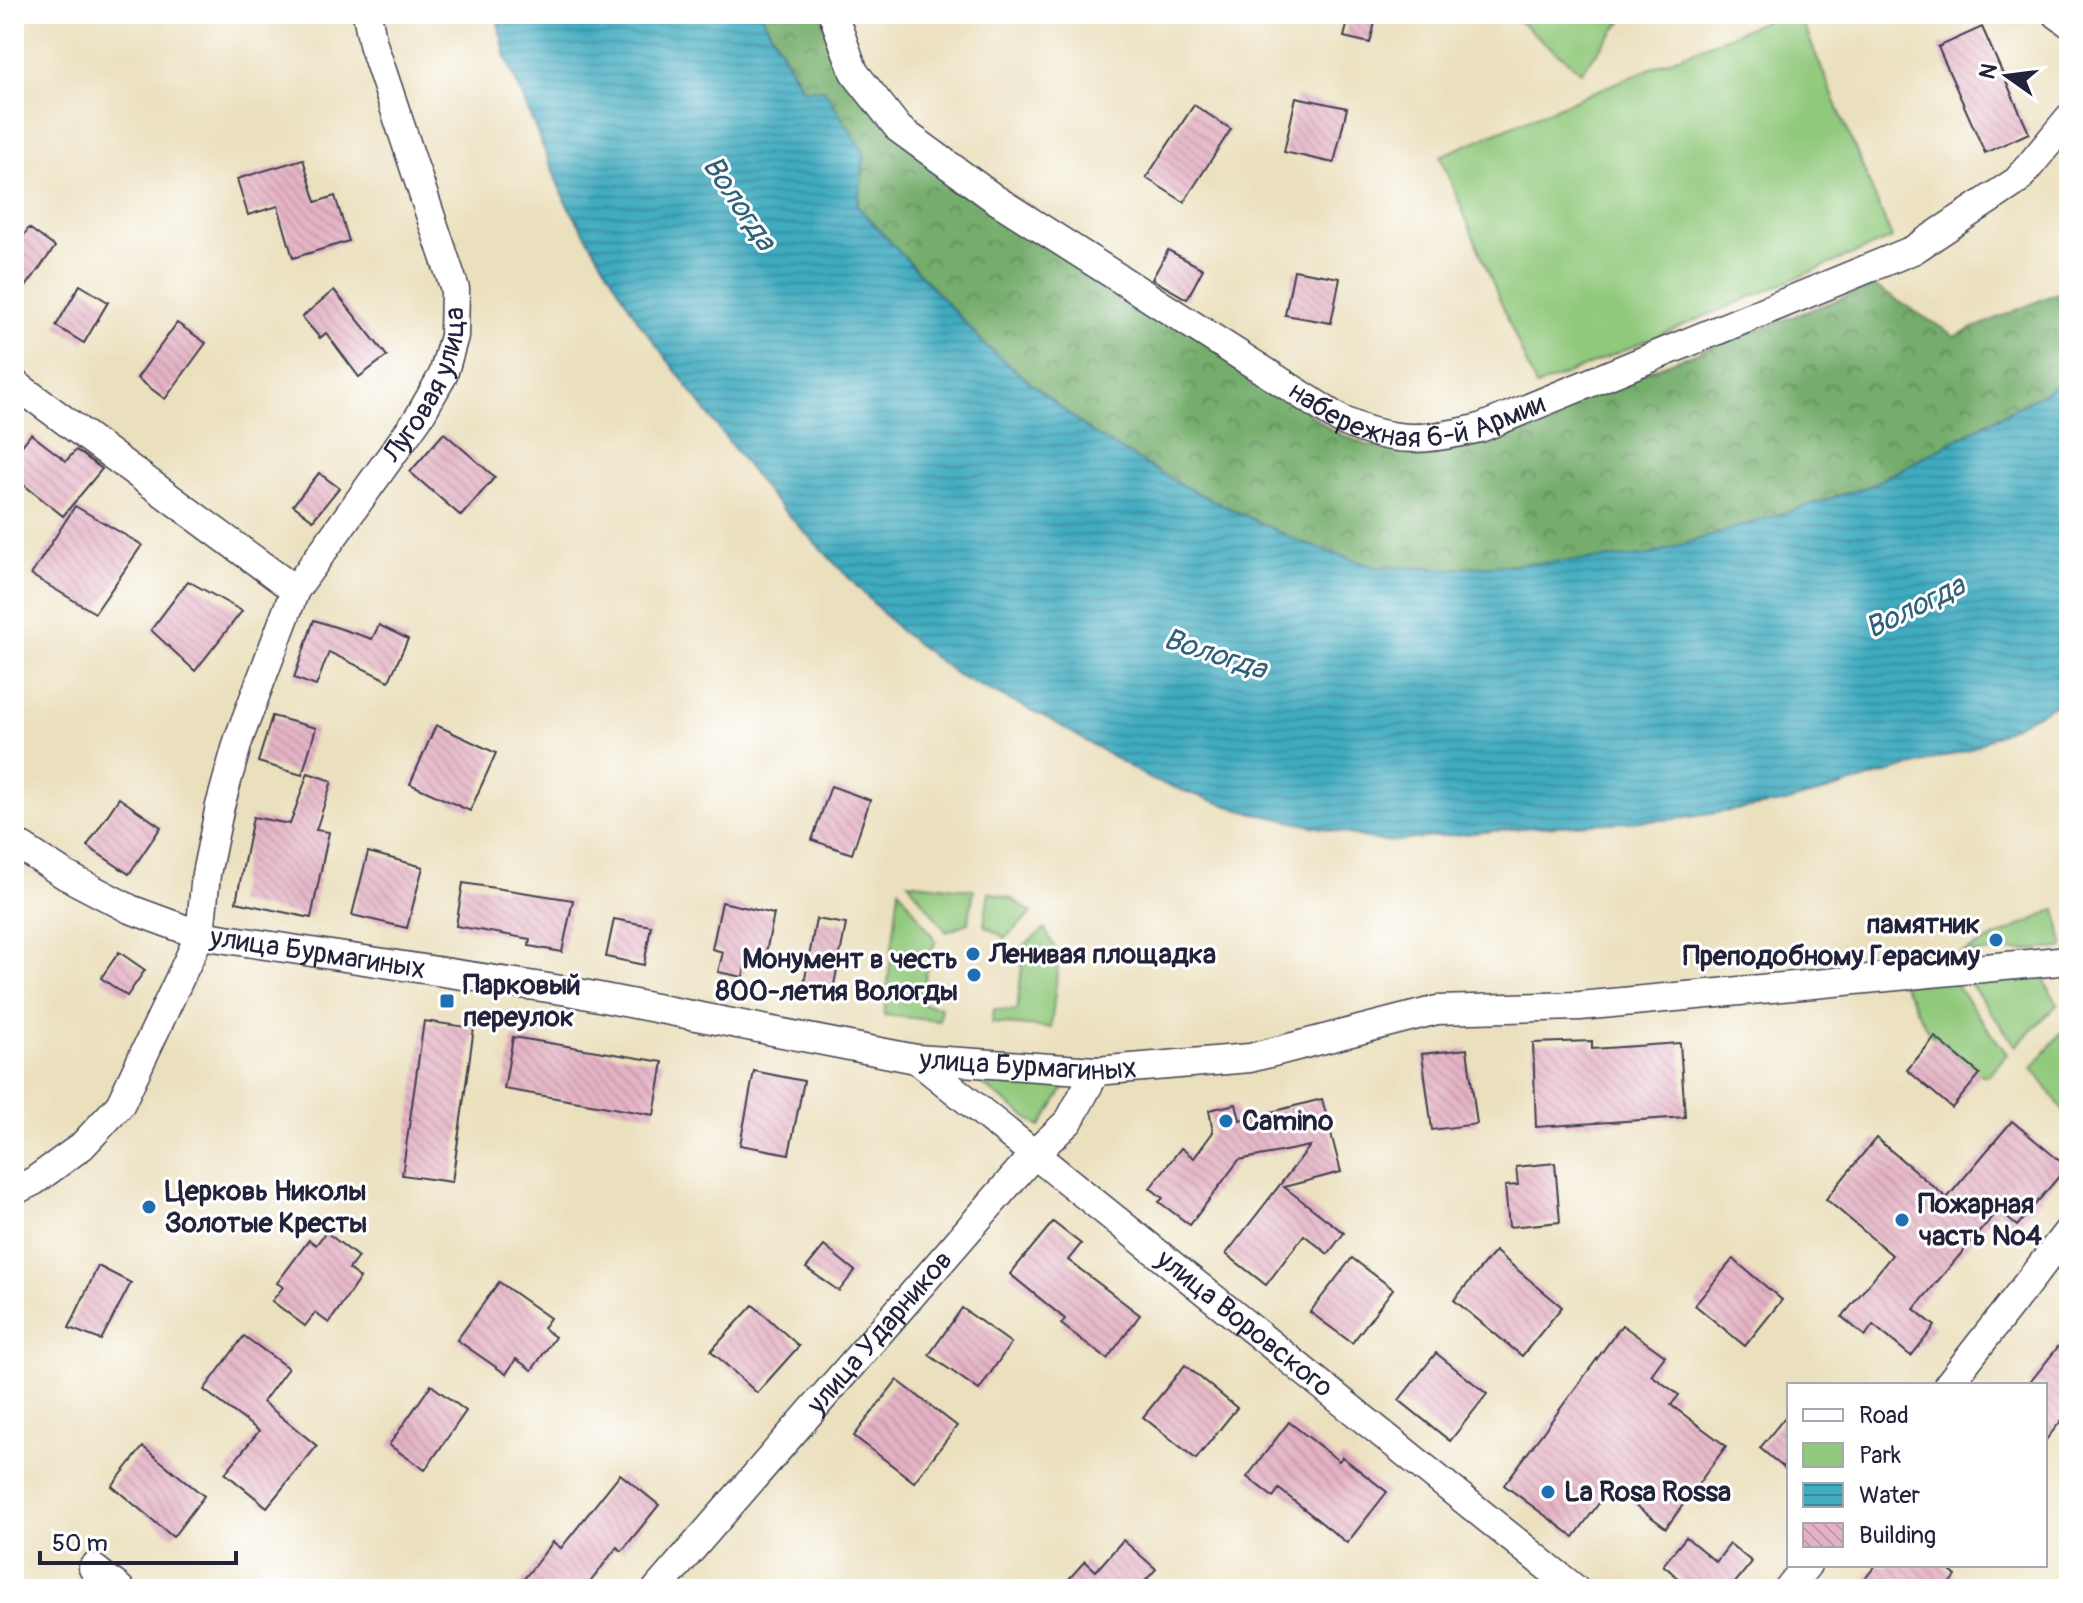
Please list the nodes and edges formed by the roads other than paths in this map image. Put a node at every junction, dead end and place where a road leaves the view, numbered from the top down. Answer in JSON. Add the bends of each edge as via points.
{"nodes":[{"id":1,"x":367,"y":14,"type":"edge"},
{"id":2,"x":833,"y":14,"type":"edge"},
{"id":3,"x":2057,"y":14,"type":"edge"},
{"id":4,"x":2069,"y":23,"type":"edge"},
{"id":5,"x":2069,"y":118,"type":"edge"},
{"id":6,"x":14,"y":383,"type":"edge"},
{"id":7,"x":295,"y":590,"type":"junction"},
{"id":8,"x":14,"y":842,"type":"edge"},
{"id":9,"x":200,"y":935,"type":"junction"},
{"id":10,"x":2069,"y":960,"type":"edge"},
{"id":11,"x":916,"y":1059,"type":"junction"},
{"id":12,"x":1096,"y":1071,"type":"junction"},
{"id":13,"x":1034,"y":1154,"type":"junction"},
{"id":14,"x":14,"y":1191,"type":"edge"},
{"id":15,"x":2069,"y":1230,"type":"edge"},
{"id":16,"x":1950,"y":1383,"type":"edge"},
{"id":17,"x":1805,"y":1567,"type":"edge"},
{"id":18,"x":93,"y":1568,"type":"dead end"},
{"id":19,"x":120,"y":1589,"type":"edge"},
{"id":20,"x":657,"y":1589,"type":"edge"},
{"id":21,"x":1575,"y":1589,"type":"edge"},
{"id":22,"x":1788,"y":1589,"type":"edge"}],
"edges":[{"from":1,"to":7,"type":"street","name":"Луговая улица","via":[[455,289],[454,336],[443,375],[419,417]]},
{"from":2,"to":5,"type":"street","name":"набережная 6-й Армии","via":[[854,72],[899,129],[995,199],[1341,420],[1402,439],[1440,438],[1480,428],[1913,250],[2017,181]]},
{"from":3,"to":4,"type":"street"},
{"from":6,"to":7,"type":"street"},
{"from":7,"to":9,"type":"street","via":[[239,738],[220,806]]},
{"from":8,"to":9,"type":"street","name":"улица Бурмагиных","via":[[130,909]]},
{"from":9,"to":11,"type":"street","name":"улица Бурмагиных","via":[[568,991]]},
{"from":9,"to":14,"type":"street","via":[[120,1105],[82,1146]]},
{"from":10,"to":12,"type":"street","name":"улица Бурмагиных","via":[[1580,1006],[1437,1010],[1250,1058]]},
{"from":11,"to":12,"type":"street","name":"улица Бурмагиных"},
{"from":11,"to":13,"type":"street","name":"улица Воровского"},
{"from":12,"to":13,"type":"street","name":"улица Ударников","via":[[1069,1121]]},
{"from":13,"to":20,"type":"street","name":"улица Ударников"},
{"from":13,"to":21,"type":"street","name":"улица Воровского"},
{"from":15,"to":16,"type":"street"},
{"from":17,"to":22,"type":"street"},
{"from":18,"to":19,"type":"street"}]}
